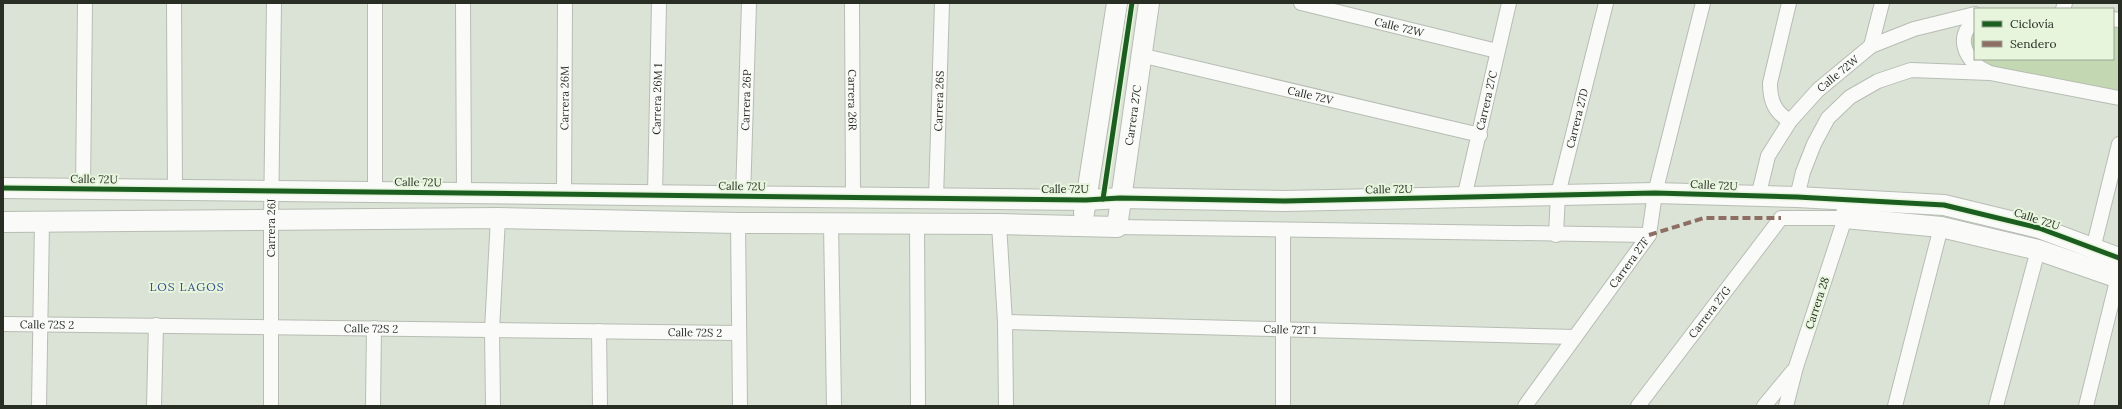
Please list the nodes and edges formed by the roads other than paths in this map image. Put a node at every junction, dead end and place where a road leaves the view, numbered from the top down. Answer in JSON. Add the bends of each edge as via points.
{"nodes":[{"id":1,"x":85,"y":3,"type":"edge"},
{"id":2,"x":174,"y":3,"type":"edge"},
{"id":3,"x":274,"y":3,"type":"edge"},
{"id":4,"x":375,"y":3,"type":"edge"},
{"id":5,"x":463,"y":3,"type":"edge"},
{"id":6,"x":565,"y":3,"type":"edge"},
{"id":7,"x":659,"y":3,"type":"edge"},
{"id":8,"x":750,"y":3,"type":"edge"},
{"id":9,"x":852,"y":3,"type":"edge"},
{"id":10,"x":942,"y":3,"type":"edge"},
{"id":11,"x":1116,"y":3,"type":"edge"},
{"id":12,"x":1149,"y":3,"type":"edge"},
{"id":13,"x":1301,"y":3,"type":"edge"},
{"id":14,"x":1509,"y":3,"type":"edge"},
{"id":15,"x":1606,"y":3,"type":"edge"},
{"id":16,"x":1702,"y":3,"type":"edge"},
{"id":17,"x":1789,"y":3,"type":"edge"},
{"id":18,"x":1882,"y":3,"type":"edge"},
{"id":19,"x":1973,"y":13,"type":"edge"},
{"id":20,"x":1871,"y":46,"type":"junction"},
{"id":21,"x":1497,"y":51,"type":"junction"},
{"id":22,"x":1140,"y":55,"type":"junction"},
{"id":23,"x":1990,"y":73,"type":"junction"},
{"id":24,"x":2119,"y":98,"type":"edge"},
{"id":25,"x":1790,"y":121,"type":"junction"},
{"id":26,"x":1480,"y":135,"type":"junction"},
{"id":27,"x":2119,"y":144,"type":"edge"},
{"id":28,"x":3,"y":188,"type":"edge"},
{"id":29,"x":83,"y":189,"type":"junction"},
{"id":30,"x":174,"y":190,"type":"junction"},
{"id":31,"x":271,"y":190,"type":"junction"},
{"id":32,"x":375,"y":192,"type":"junction"},
{"id":33,"x":464,"y":193,"type":"junction"},
{"id":34,"x":1656,"y":193,"type":"junction"},
{"id":35,"x":564,"y":194,"type":"junction"},
{"id":36,"x":655,"y":194,"type":"junction"},
{"id":37,"x":1558,"y":194,"type":"junction"},
{"id":38,"x":743,"y":196,"type":"junction"},
{"id":39,"x":853,"y":196,"type":"junction"},
{"id":40,"x":1758,"y":197,"type":"junction"},
{"id":41,"x":1797,"y":197,"type":"junction"},
{"id":42,"x":936,"y":198,"type":"junction"},
{"id":43,"x":1120,"y":198,"type":"junction"},
{"id":44,"x":1464,"y":198,"type":"junction"},
{"id":45,"x":1086,"y":200,"type":"junction"},
{"id":46,"x":1848,"y":209,"type":"junction"},
{"id":47,"x":498,"y":218,"type":"junction"},
{"id":48,"x":271,"y":220,"type":"junction"},
{"id":49,"x":3,"y":222,"type":"edge"},
{"id":50,"x":42,"y":222,"type":"junction"},
{"id":51,"x":738,"y":223,"type":"junction"},
{"id":52,"x":831,"y":223,"type":"junction"},
{"id":53,"x":916,"y":223,"type":"junction"},
{"id":54,"x":999,"y":224,"type":"junction"},
{"id":55,"x":1083,"y":225,"type":"junction"},
{"id":56,"x":1117,"y":227,"type":"junction"},
{"id":57,"x":1941,"y":227,"type":"junction"},
{"id":58,"x":1283,"y":230,"type":"junction"},
{"id":59,"x":1649,"y":234,"type":"junction"},
{"id":60,"x":1556,"y":235,"type":"junction"},
{"id":61,"x":2094,"y":249,"type":"junction"},
{"id":62,"x":2038,"y":250,"type":"junction"},
{"id":63,"x":2119,"y":258,"type":"edge"},
{"id":64,"x":2119,"y":278,"type":"edge"},
{"id":65,"x":1005,"y":322,"type":"junction"},
{"id":66,"x":40,"y":323,"type":"junction"},
{"id":67,"x":3,"y":324,"type":"edge"},
{"id":68,"x":156,"y":325,"type":"junction"},
{"id":69,"x":272,"y":326,"type":"junction"},
{"id":70,"x":374,"y":328,"type":"junction"},
{"id":71,"x":492,"y":330,"type":"junction"},
{"id":72,"x":599,"y":331,"type":"junction"},
{"id":73,"x":1284,"y":331,"type":"junction"},
{"id":74,"x":739,"y":333,"type":"junction"},
{"id":75,"x":1575,"y":337,"type":"junction"},
{"id":76,"x":1796,"y":367,"type":"junction"},
{"id":77,"x":39,"y":406,"type":"edge"},
{"id":78,"x":154,"y":406,"type":"edge"},
{"id":79,"x":271,"y":406,"type":"edge"},
{"id":80,"x":373,"y":406,"type":"edge"},
{"id":81,"x":493,"y":406,"type":"edge"},
{"id":82,"x":600,"y":406,"type":"edge"},
{"id":83,"x":740,"y":406,"type":"edge"},
{"id":84,"x":834,"y":406,"type":"edge"},
{"id":85,"x":918,"y":406,"type":"edge"},
{"id":86,"x":1006,"y":406,"type":"edge"},
{"id":87,"x":1283,"y":406,"type":"edge"},
{"id":88,"x":1525,"y":406,"type":"edge"},
{"id":89,"x":1638,"y":406,"type":"edge"},
{"id":90,"x":1764,"y":406,"type":"edge"},
{"id":91,"x":1786,"y":406,"type":"edge"},
{"id":92,"x":1895,"y":406,"type":"edge"},
{"id":93,"x":1996,"y":406,"type":"edge"},
{"id":94,"x":2086,"y":406,"type":"edge"}],
"edges":[{"from":1,"to":29,"type":"street"},
{"from":2,"to":30,"type":"street"},
{"from":3,"to":31,"type":"street","name":"Carrera 26J"},
{"from":4,"to":32,"type":"street"},
{"from":5,"to":33,"type":"street"},
{"from":6,"to":35,"type":"street","name":"Carrera 26M"},
{"from":7,"to":36,"type":"street","name":"Carrera 26M 1"},
{"from":8,"to":38,"type":"street","name":"Carrera 26P"},
{"from":9,"to":39,"type":"street","name":"Carrera 26R"},
{"from":10,"to":42,"type":"street","name":"Carrera 26S"},
{"from":11,"to":45,"type":"street"},
{"from":12,"to":22,"type":"street","name":"Carrera 27C"},
{"from":13,"to":21,"type":"street","name":"Calle 72W"},
{"from":14,"to":21,"type":"street","name":"Carrera 27C"},
{"from":15,"to":37,"type":"street","name":"Carrera 27D"},
{"from":16,"to":34,"type":"street","name":"Carrera 27F"},
{"from":17,"to":25,"type":"street","via":[[1770,83],[1770,96],[1774,107]]},
{"from":18,"to":20,"type":"street"},
{"from":19,"to":20,"type":"street","name":"Calle 72W","via":[[1914,29]]},
{"from":19,"to":23,"type":"street","name":"Calle 72W","via":[[1965,35],[1964,48],[1969,60],[1978,69]]},
{"from":20,"to":25,"type":"street","name":"Calle 72W","via":[[1818,90]]},
{"from":21,"to":26,"type":"street","name":"Carrera 27C"},
{"from":22,"to":26,"type":"street","name":"Calle 72V"},
{"from":22,"to":43,"type":"street","name":"Carrera 27C"},
{"from":23,"to":24,"type":"street","name":"Calle 72W"},
{"from":23,"to":41,"type":"street","name":"Calle 72W","via":[[1911,70],[1878,80],[1850,97],[1828,118],[1814,144]]},
{"from":25,"to":40,"type":"street","name":"Calle 72W","via":[[1768,156]]},
{"from":26,"to":44,"type":"street","name":"Carrera 27C"},
{"from":27,"to":61,"type":"street"},
{"from":28,"to":29,"type":"street","name":"Calle 72U"},
{"from":29,"to":30,"type":"street","name":"Calle 72U"},
{"from":30,"to":31,"type":"street","name":"Calle 72U"},
{"from":31,"to":32,"type":"street","name":"Calle 72U"},
{"from":31,"to":48,"type":"street","name":"Carrera 26J"},
{"from":32,"to":33,"type":"street","name":"Calle 72U"},
{"from":33,"to":35,"type":"street","name":"Calle 72U"},
{"from":34,"to":37,"type":"street","name":"Calle 72U"},
{"from":34,"to":40,"type":"street","name":"Calle 72U"},
{"from":34,"to":59,"type":"street","name":"Carrera 27F"},
{"from":35,"to":36,"type":"street","name":"Calle 72U"},
{"from":36,"to":38,"type":"street","name":"Calle 72U"},
{"from":37,"to":44,"type":"street","name":"Calle 72U"},
{"from":37,"to":60,"type":"street","name":"Carrera 27D"},
{"from":38,"to":39,"type":"street","name":"Calle 72U"},
{"from":39,"to":42,"type":"street","name":"Calle 72U"},
{"from":40,"to":41,"type":"street","name":"Calle 72U"},
{"from":41,"to":46,"type":"street","name":"Calle 72U"},
{"from":42,"to":45,"type":"street","name":"Calle 72U"},
{"from":43,"to":44,"type":"street","name":"Calle 72U","via":[[1285,201]]},
{"from":43,"to":45,"type":"street","name":"Calle 72U"},
{"from":43,"to":56,"type":"street","name":"Carrera 27C"},
{"from":45,"to":55,"type":"street"},
{"from":46,"to":57,"type":"street","name":"Calle 72U"},
{"from":46,"to":61,"type":"street","name":"Calle 72U","via":[[1944,205],[2013,221]]},
{"from":46,"to":76,"type":"street","name":"Carrera 28"},
{"from":46,"to":89,"type":"street","name":"Carrera 27G","via":[[1781,218]]},
{"from":47,"to":48,"type":"street"},
{"from":47,"to":51,"type":"street"},
{"from":47,"to":71,"type":"street"},
{"from":48,"to":50,"type":"street"},
{"from":48,"to":69,"type":"street","name":"Carrera 26J"},
{"from":49,"to":50,"type":"street"},
{"from":50,"to":66,"type":"street"},
{"from":51,"to":52,"type":"street"},
{"from":51,"to":74,"type":"street"},
{"from":52,"to":53,"type":"street"},
{"from":52,"to":84,"type":"street"},
{"from":53,"to":54,"type":"street"},
{"from":53,"to":85,"type":"street"},
{"from":54,"to":55,"type":"street"},
{"from":54,"to":65,"type":"street"},
{"from":55,"to":56,"type":"street"},
{"from":56,"to":58,"type":"street"},
{"from":57,"to":62,"type":"street","name":"Calle 72U"},
{"from":57,"to":92,"type":"street"},
{"from":58,"to":60,"type":"street"},
{"from":58,"to":73,"type":"street"},
{"from":59,"to":60,"type":"street"},
{"from":59,"to":75,"type":"street","name":"Carrera 27F"},
{"from":61,"to":63,"type":"street","name":"Calle 72U"},
{"from":62,"to":64,"type":"street","name":"Calle 72U"},
{"from":62,"to":93,"type":"street"},
{"from":64,"to":94,"type":"street"},
{"from":65,"to":73,"type":"street","name":"Calle 72T 1"},
{"from":65,"to":86,"type":"street"},
{"from":66,"to":67,"type":"street","name":"Calle 72S 2"},
{"from":66,"to":68,"type":"street","name":"Calle 72S 2"},
{"from":66,"to":77,"type":"street"},
{"from":68,"to":69,"type":"street","name":"Calle 72S 2"},
{"from":68,"to":78,"type":"street"},
{"from":69,"to":70,"type":"street","name":"Calle 72S 2"},
{"from":69,"to":79,"type":"street","name":"Carrera 26J"},
{"from":70,"to":71,"type":"street","name":"Calle 72S 2"},
{"from":70,"to":80,"type":"street"},
{"from":71,"to":72,"type":"street","name":"Calle 72S 2"},
{"from":71,"to":81,"type":"street"},
{"from":72,"to":74,"type":"street","name":"Calle 72S 2"},
{"from":72,"to":82,"type":"street"},
{"from":73,"to":75,"type":"street","name":"Calle 72T 1"},
{"from":73,"to":87,"type":"street"},
{"from":74,"to":83,"type":"street"},
{"from":75,"to":88,"type":"street","name":"Carrera 27F"},
{"from":76,"to":90,"type":"street"},
{"from":76,"to":91,"type":"street","name":"Carrera 28"}]}
